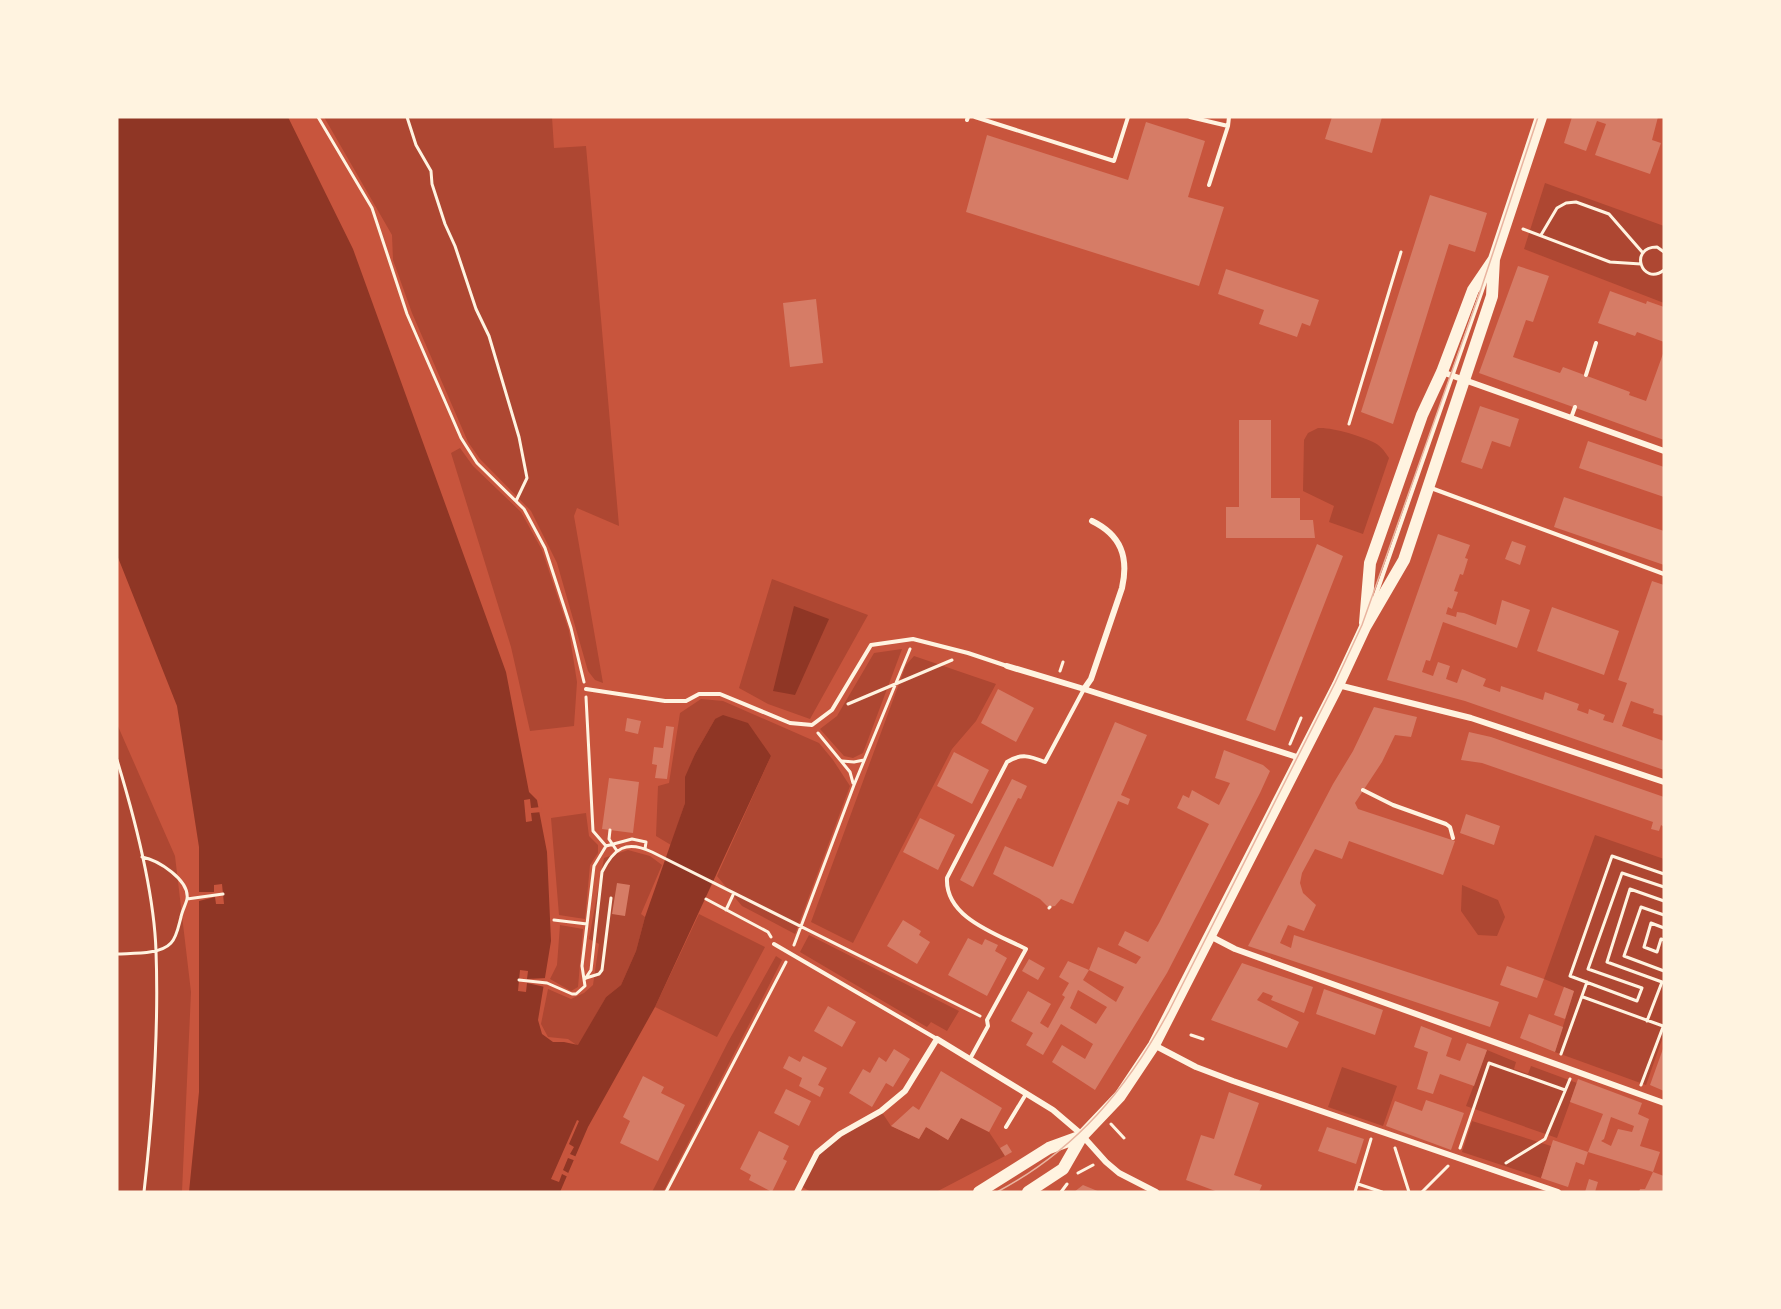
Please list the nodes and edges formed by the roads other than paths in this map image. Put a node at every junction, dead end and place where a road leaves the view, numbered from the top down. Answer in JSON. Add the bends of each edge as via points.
{"nodes":[{"id":1,"x":975,"y":117,"type":"edge"},
{"id":2,"x":1128,"y":117,"type":"edge"},
{"id":3,"x":1190,"y":117,"type":"edge"},
{"id":4,"x":1229,"y":117,"type":"edge"},
{"id":5,"x":1541,"y":117,"type":"edge"},
{"id":6,"x":1228,"y":126,"type":"junction"},
{"id":7,"x":1209,"y":185,"type":"dead end"},
{"id":8,"x":1494,"y":259,"type":"junction"},
{"id":9,"x":1596,"y":343,"type":"dead end"},
{"id":10,"x":1447,"y":374,"type":"junction"},
{"id":11,"x":1586,"y":375,"type":"dead end"},
{"id":12,"x":1464,"y":381,"type":"junction"},
{"id":13,"x":1575,"y":407,"type":"dead end"},
{"id":14,"x":1571,"y":419,"type":"junction"},
{"id":15,"x":1664,"y":451,"type":"edge"},
{"id":16,"x":1427,"y":487,"type":"junction"},
{"id":17,"x":1092,"y":521,"type":"dead end"},
{"id":18,"x":1664,"y":574,"type":"edge"},
{"id":19,"x":1365,"y":627,"type":"junction"},
{"id":20,"x":1007,"y":666,"type":"joint"},
{"id":21,"x":1338,"y":685,"type":"junction"},
{"id":22,"x":586,"y":688,"type":"road end"},
{"id":23,"x":1083,"y":689,"type":"junction"},
{"id":24,"x":1301,"y":758,"type":"junction"},
{"id":25,"x":1664,"y":782,"type":"edge"},
{"id":26,"x":1363,"y":790,"type":"dead end"},
{"id":27,"x":1453,"y":838,"type":"dead end"},
{"id":28,"x":1210,"y":936,"type":"junction"},
{"id":29,"x":774,"y":944,"type":"road end"},
{"id":30,"x":937,"y":1039,"type":"junction"},
{"id":31,"x":1154,"y":1045,"type":"junction"},
{"id":32,"x":970,"y":1059,"type":"junction"},
{"id":33,"x":1026,"y":1093,"type":"junction"},
{"id":34,"x":1664,"y":1103,"type":"edge"},
{"id":35,"x":1006,"y":1127,"type":"dead end"},
{"id":36,"x":1083,"y":1136,"type":"junction"},
{"id":37,"x":797,"y":1192,"type":"edge"},
{"id":38,"x":979,"y":1192,"type":"edge"},
{"id":39,"x":1028,"y":1192,"type":"edge"},
{"id":40,"x":1155,"y":1192,"type":"edge"},
{"id":41,"x":1558,"y":1192,"type":"edge"}],
"edges":[{"from":1,"to":2,"type":"lane","via":[[1114,161]]},
{"from":3,"to":6,"type":"lane"},
{"from":4,"to":6,"type":"lane"},
{"from":5,"to":8,"type":"main road"},
{"from":6,"to":7,"type":"lane"},
{"from":8,"to":10,"type":"main road","via":[[1473,290]]},
{"from":8,"to":12,"type":"main road","via":[[1492,296]]},
{"from":9,"to":11,"type":"lane"},
{"from":10,"to":12,"type":"street"},
{"from":10,"to":19,"type":"main road","via":[[1422,415],[1370,563]]},
{"from":12,"to":14,"type":"street"},
{"from":12,"to":16,"type":"main road"},
{"from":13,"to":14,"type":"lane"},
{"from":14,"to":15,"type":"street"},
{"from":16,"to":18,"type":"lane"},
{"from":16,"to":19,"type":"main road","via":[[1404,560]]},
{"from":17,"to":23,"type":"street","via":[[1110,531],[1118,543],[1125,573],[1091,679]]},
{"from":19,"to":21,"type":"main road"},
{"from":20,"to":22,"type":"lane","via":[[914,639],[871,645],[832,710],[812,725],[790,723],[720,694],[665,701]]},
{"from":20,"to":23,"type":"street"},
{"from":21,"to":24,"type":"main road"},
{"from":21,"to":25,"type":"street","via":[[1471,718]]},
{"from":23,"to":24,"type":"street"},
{"from":23,"to":32,"type":"lane","via":[[1045,762],[1030,756],[1017,756],[1007,762],[947,878],[948,892],[961,913],[1026,949]]},
{"from":24,"to":28,"type":"main road"},
{"from":26,"to":27,"type":"lane","via":[[1446,824]]},
{"from":28,"to":31,"type":"main road"},
{"from":28,"to":34,"type":"street","via":[[1235,949]]},
{"from":29,"to":30,"type":"lane"},
{"from":30,"to":32,"type":"street"},
{"from":30,"to":37,"type":"street","via":[[905,1091],[817,1153]]},
{"from":31,"to":36,"type":"main road","via":[[1120,1096]]},
{"from":31,"to":41,"type":"street","via":[[1196,1067]]},
{"from":32,"to":33,"type":"street"},
{"from":33,"to":35,"type":"lane"},
{"from":33,"to":36,"type":"street"},
{"from":36,"to":38,"type":"main road","via":[[1048,1148]]},
{"from":36,"to":39,"type":"main road","via":[[1063,1169]]},
{"from":36,"to":40,"type":"street","via":[[1119,1173]]}]}
